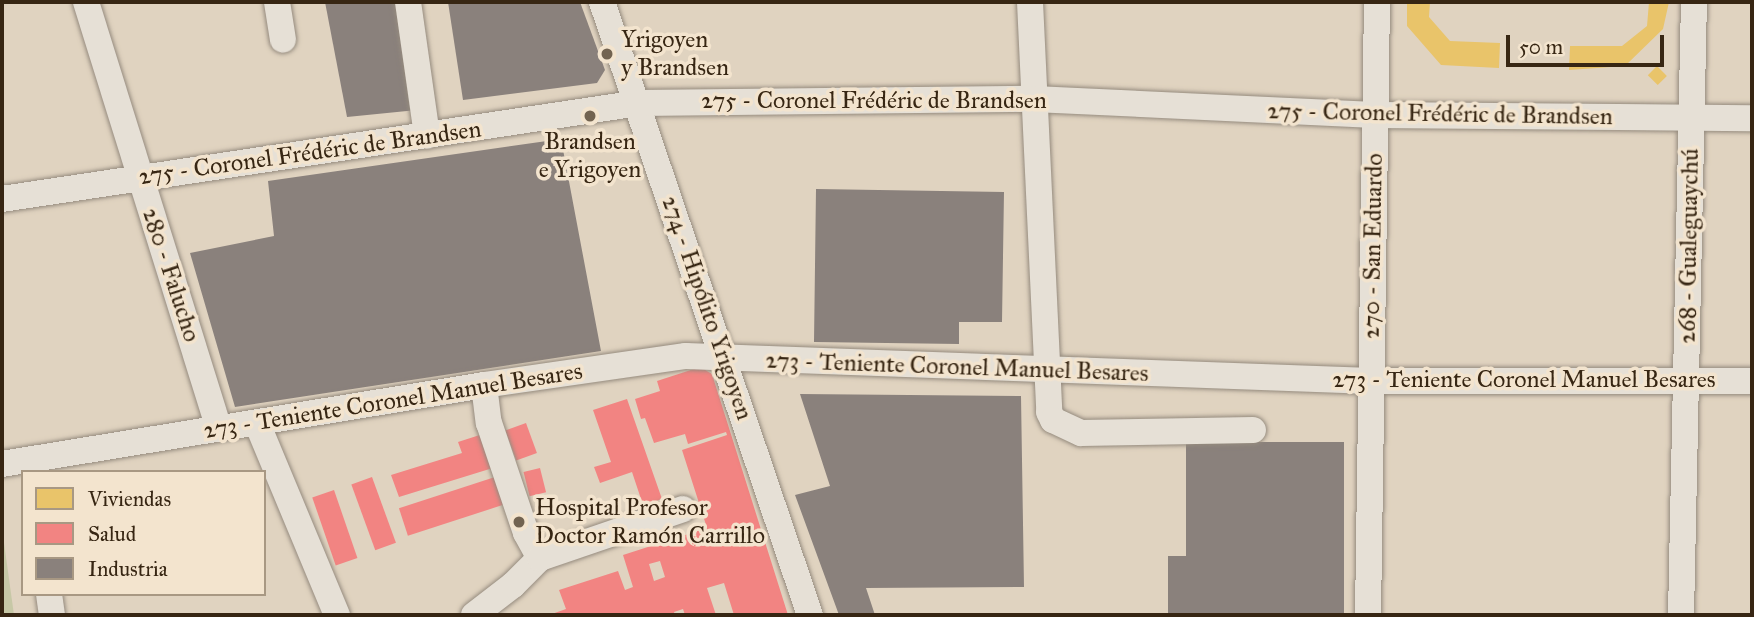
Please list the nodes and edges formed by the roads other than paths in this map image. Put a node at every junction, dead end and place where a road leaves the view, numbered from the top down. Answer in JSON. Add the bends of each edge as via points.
{"nodes":[{"id":1,"x":86,"y":2,"type":"edge"},
{"id":2,"x":277,"y":2,"type":"edge"},
{"id":3,"x":408,"y":2,"type":"edge"},
{"id":4,"x":602,"y":2,"type":"edge"},
{"id":5,"x":1030,"y":2,"type":"edge"},
{"id":6,"x":1377,"y":2,"type":"edge"},
{"id":7,"x":1694,"y":2,"type":"edge"},
{"id":8,"x":283,"y":40,"type":"dead end"},
{"id":9,"x":1034,"y":99,"type":"junction"},
{"id":10,"x":639,"y":103,"type":"junction"},
{"id":11,"x":1375,"y":115,"type":"junction"},
{"id":12,"x":1691,"y":117,"type":"junction"},
{"id":13,"x":1752,"y":118,"type":"edge"},
{"id":14,"x":427,"y":136,"type":"junction"},
{"id":15,"x":140,"y":178,"type":"junction"},
{"id":16,"x":2,"y":199,"type":"edge"},
{"id":17,"x":724,"y":357,"type":"junction"},
{"id":18,"x":1047,"y":371,"type":"junction"},
{"id":19,"x":1686,"y":380,"type":"junction"},
{"id":20,"x":1752,"y":381,"type":"edge"},
{"id":21,"x":1371,"y":382,"type":"junction"},
{"id":22,"x":484,"y":385,"type":"junction"},
{"id":23,"x":257,"y":423,"type":"junction"},
{"id":24,"x":219,"y":428,"type":"junction"},
{"id":25,"x":1254,"y":430,"type":"dead end"},
{"id":26,"x":19,"y":465,"type":"edge"},
{"id":27,"x":683,"y":509,"type":"dead end"},
{"id":28,"x":540,"y":558,"type":"junction"},
{"id":29,"x":49,"y":596,"type":"edge"},
{"id":30,"x":52,"y":615,"type":"edge"},
{"id":31,"x":337,"y":615,"type":"edge"},
{"id":32,"x":474,"y":615,"type":"edge"},
{"id":33,"x":810,"y":615,"type":"edge"},
{"id":34,"x":1368,"y":615,"type":"edge"},
{"id":35,"x":1681,"y":615,"type":"edge"}],
"edges":[{"from":1,"to":15,"type":"street","name":"280 - Falucho"},
{"from":2,"to":8,"type":"street"},
{"from":3,"to":14,"type":"street"},
{"from":4,"to":10,"type":"street","name":"274 - Hipólito Yrigoyen"},
{"from":5,"to":9,"type":"street"},
{"from":6,"to":11,"type":"street","name":"270 - San Eduardo"},
{"from":7,"to":12,"type":"street","name":"268 - Gualeguaychú"},
{"from":9,"to":10,"type":"street","name":"275 - Coronel Frédéric de Brandsen"},
{"from":9,"to":11,"type":"street","name":"275 - Coronel Frédéric de Brandsen"},
{"from":9,"to":18,"type":"street"},
{"from":10,"to":14,"type":"street","name":"275 - Coronel Frédéric de Brandsen"},
{"from":10,"to":17,"type":"street","name":"274 - Hipólito Yrigoyen"},
{"from":11,"to":12,"type":"street","name":"275 - Coronel Frédéric de Brandsen"},
{"from":11,"to":21,"type":"street","name":"270 - San Eduardo"},
{"from":12,"to":13,"type":"street","name":"275 - Coronel Frédéric de Brandsen"},
{"from":12,"to":19,"type":"street","name":"268 - Gualeguaychú"},
{"from":14,"to":15,"type":"street","name":"275 - Coronel Frédéric de Brandsen"},
{"from":15,"to":16,"type":"street","name":"275 - Coronel Frédéric de Brandsen"},
{"from":15,"to":24,"type":"street","name":"280 - Falucho"},
{"from":17,"to":18,"type":"street","name":"273 - Teniente Coronel Manuel Besares"},
{"from":17,"to":22,"type":"street","name":"273 - Teniente Coronel Manuel Besares","via":[[686,356]]},
{"from":17,"to":33,"type":"street","name":"274 - Hipólito Yrigoyen"},
{"from":18,"to":21,"type":"street","name":"273 - Teniente Coronel Manuel Besares"},
{"from":18,"to":25,"type":"street","via":[[1049,412],[1069,430]]},
{"from":19,"to":20,"type":"street","name":"273 - Teniente Coronel Manuel Besares"},
{"from":19,"to":21,"type":"street","name":"273 - Teniente Coronel Manuel Besares"},
{"from":19,"to":35,"type":"street","name":"268 - Gualeguaychú"},
{"from":21,"to":34,"type":"street","name":"270 - San Eduardo"},
{"from":22,"to":23,"type":"street","name":"273 - Teniente Coronel Manuel Besares"},
{"from":22,"to":28,"type":"street","via":[[489,424],[526,533]]},
{"from":23,"to":24,"type":"street","name":"273 - Teniente Coronel Manuel Besares"},
{"from":23,"to":31,"type":"street"},
{"from":24,"to":26,"type":"street","name":"273 - Teniente Coronel Manuel Besares"},
{"from":27,"to":28,"type":"street"},
{"from":28,"to":32,"type":"street"},
{"from":29,"to":30,"type":"street"}]}
